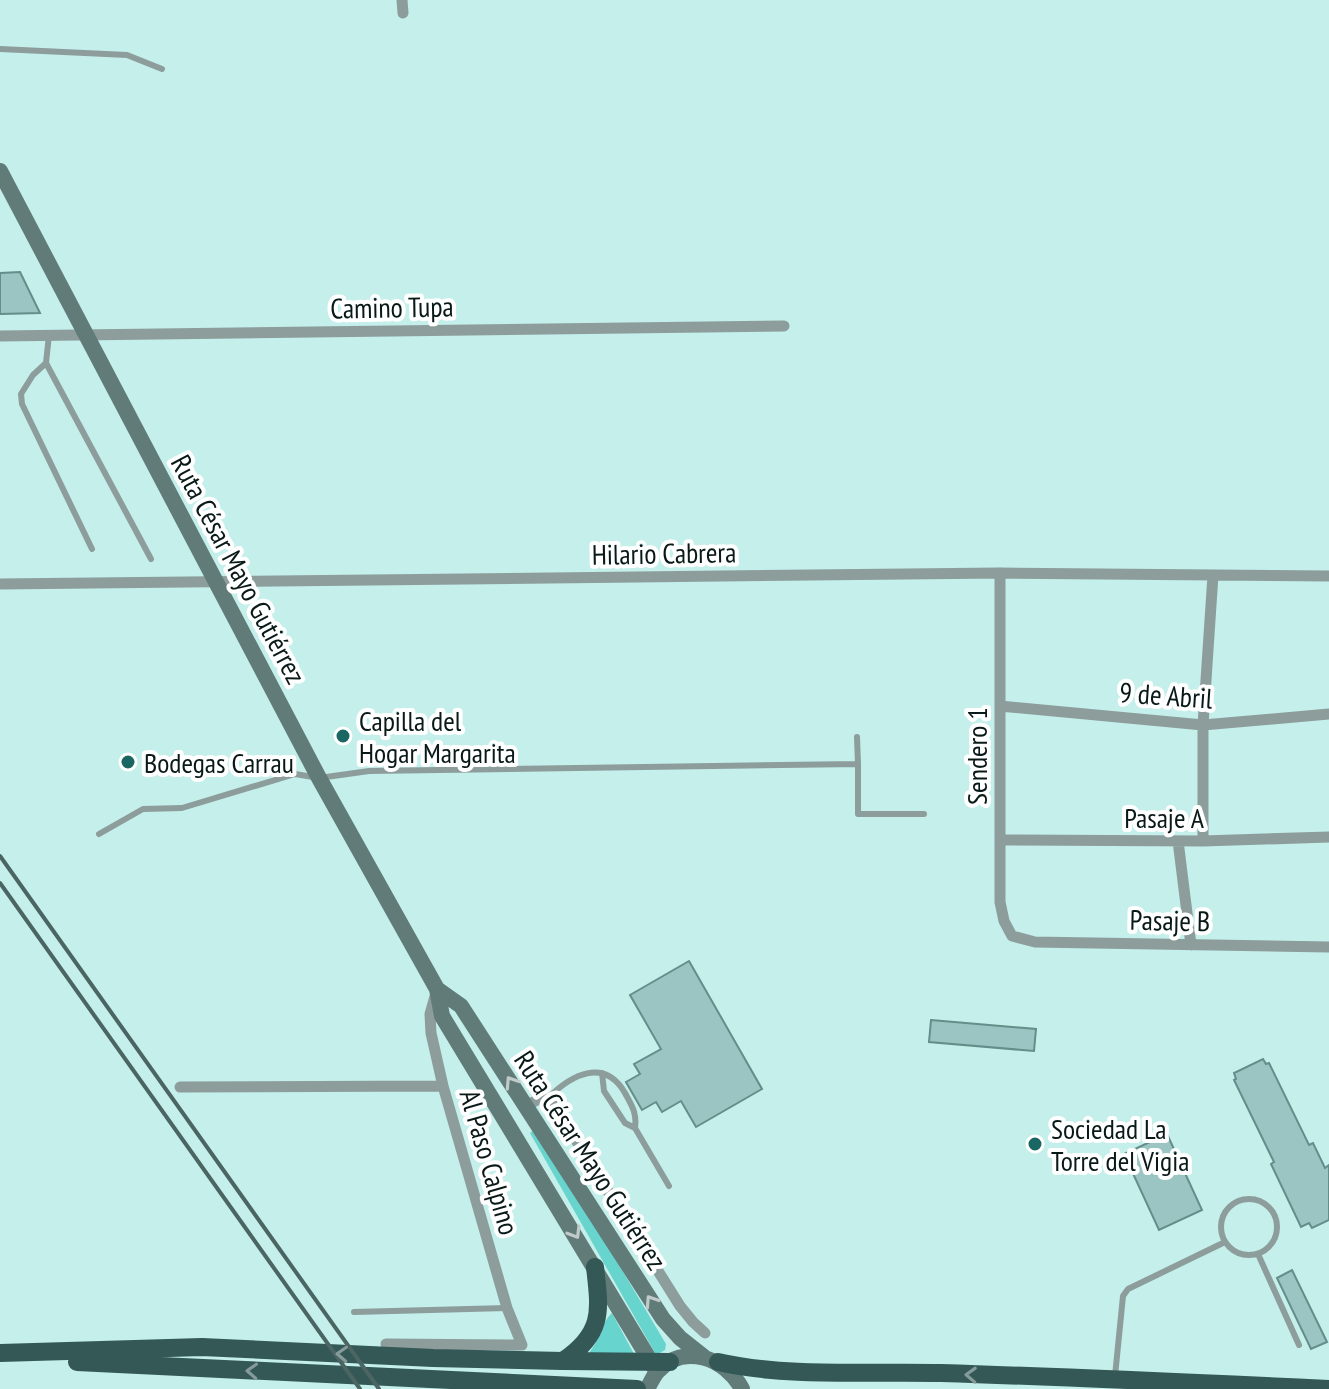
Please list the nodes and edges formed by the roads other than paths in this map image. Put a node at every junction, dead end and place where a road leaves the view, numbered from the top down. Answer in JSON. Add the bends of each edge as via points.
{"nodes":[{"id":1,"x":402,"y":0,"type":"edge"},
{"id":2,"x":403,"y":13,"type":"dead end"},
{"id":3,"x":0,"y":49,"type":"edge"},
{"id":4,"x":162,"y":69,"type":"dead end"},
{"id":5,"x":0,"y":171,"type":"edge"},
{"id":6,"x":784,"y":326,"type":"dead end"},
{"id":7,"x":49,"y":335,"type":"junction"},
{"id":8,"x":87,"y":335,"type":"junction"},
{"id":9,"x":0,"y":336,"type":"edge"},
{"id":10,"x":46,"y":363,"type":"junction"},
{"id":11,"x":92,"y":549,"type":"dead end"},
{"id":12,"x":151,"y":559,"type":"dead end"},
{"id":13,"x":1000,"y":573,"type":"junction"},
{"id":14,"x":1213,"y":575,"type":"junction"},
{"id":15,"x":1329,"y":576,"type":"edge"},
{"id":16,"x":217,"y":580,"type":"junction"},
{"id":17,"x":0,"y":584,"type":"edge"},
{"id":18,"x":1000,"y":706,"type":"junction"},
{"id":19,"x":1329,"y":714,"type":"edge"},
{"id":20,"x":1203,"y":725,"type":"junction"},
{"id":21,"x":857,"y":737,"type":"dead end"},
{"id":22,"x":858,"y":764,"type":"junction"},
{"id":23,"x":319,"y":778,"type":"junction"},
{"id":24,"x":924,"y":814,"type":"dead end"},
{"id":25,"x":99,"y":834,"type":"dead end"},
{"id":26,"x":1329,"y":837,"type":"edge"},
{"id":27,"x":1000,"y":840,"type":"junction"},
{"id":28,"x":1178,"y":841,"type":"junction"},
{"id":29,"x":1203,"y":841,"type":"junction"},
{"id":30,"x":1012,"y":936,"type":"joint"},
{"id":31,"x":1191,"y":945,"type":"junction"},
{"id":32,"x":1329,"y":947,"type":"edge"},
{"id":33,"x":437,"y":989,"type":"junction"},
{"id":34,"x":602,"y":1073,"type":"junction"},
{"id":35,"x":443,"y":1086,"type":"junction"},
{"id":36,"x":180,"y":1087,"type":"dead end"},
{"id":37,"x":547,"y":1099,"type":"junction"},
{"id":38,"x":526,"y":1106,"type":"junction"},
{"id":39,"x":635,"y":1128,"type":"junction"},
{"id":40,"x":669,"y":1186,"type":"dead end"},
{"id":41,"x":1225,"y":1242,"type":"junction"},
{"id":42,"x":1258,"y":1254,"type":"junction"},
{"id":43,"x":595,"y":1267,"type":"junction"},
{"id":44,"x":507,"y":1308,"type":"junction"},
{"id":45,"x":354,"y":1312,"type":"dead end"},
{"id":46,"x":705,"y":1333,"type":"dead end"},
{"id":47,"x":386,"y":1344,"type":"dead end"},
{"id":48,"x":1299,"y":1345,"type":"dead end"},
{"id":49,"x":0,"y":1355,"type":"edge"},
{"id":50,"x":711,"y":1360,"type":"junction"},
{"id":51,"x":563,"y":1361,"type":"junction"},
{"id":52,"x":660,"y":1366,"type":"junction"},
{"id":53,"x":1114,"y":1379,"type":"junction"},
{"id":54,"x":738,"y":1382,"type":"edge"},
{"id":55,"x":637,"y":1389,"type":"edge"},
{"id":56,"x":647,"y":1389,"type":"edge"},
{"id":57,"x":1329,"y":1389,"type":"edge"}],
"edges":[{"from":1,"to":2,"type":"street"},
{"from":3,"to":4,"type":"lane","via":[[127,55]]},
{"from":5,"to":8,"type":"main road","name":"Ruta César Mayo Gutiérrez"},
{"from":6,"to":8,"type":"street","name":"Camino Tupa"},
{"from":7,"to":8,"type":"street","name":"Camino Tupa"},
{"from":7,"to":9,"type":"street","name":"Camino Tupa"},
{"from":7,"to":10,"type":"lane"},
{"from":8,"to":16,"type":"main road","name":"Ruta César Mayo Gutiérrez"},
{"from":10,"to":11,"type":"lane","via":[[21,394],[22,404]]},
{"from":10,"to":12,"type":"lane"},
{"from":13,"to":14,"type":"street","name":"Hilario Cabrera"},
{"from":13,"to":16,"type":"street","name":"Hilario Cabrera"},
{"from":13,"to":18,"type":"street","name":"Sendero 1"},
{"from":14,"to":15,"type":"street","name":"Hilario Cabrera"},
{"from":14,"to":20,"type":"street"},
{"from":16,"to":17,"type":"street","name":"Hilario Cabrera"},
{"from":16,"to":23,"type":"main road","name":"Ruta César Mayo Gutiérrez"},
{"from":18,"to":20,"type":"street","name":"9 de Abril"},
{"from":18,"to":27,"type":"street","name":"Sendero 1"},
{"from":19,"to":20,"type":"street","name":"9 de Abril"},
{"from":20,"to":29,"type":"street"},
{"from":21,"to":22,"type":"lane"},
{"from":22,"to":23,"type":"lane","via":[[369,771]]},
{"from":22,"to":24,"type":"lane","via":[[858,814]]},
{"from":23,"to":25,"type":"lane","via":[[295,774],[182,808],[143,809]]},
{"from":23,"to":33,"type":"main road","name":"Ruta César Mayo Gutiérrez"},
{"from":26,"to":29,"type":"street","name":"Pasaje A"},
{"from":27,"to":28,"type":"street","name":"Pasaje A"},
{"from":27,"to":30,"type":"street","name":"Sendero 1","via":[[1000,902]]},
{"from":28,"to":29,"type":"street","name":"Pasaje A"},
{"from":28,"to":31,"type":"street"},
{"from":30,"to":31,"type":"street","name":"Pasaje B","via":[[1035,942]]},
{"from":31,"to":32,"type":"street","name":"Pasaje B"},
{"from":33,"to":35,"type":"street","name":"Al Paso Calpino","via":[[431,1033]]},
{"from":38,"to":33,"type":"main road","name":"Ruta César Mayo Gutiérrez","one_way":true,"via":[[461,1006]]},
{"from":33,"to":43,"type":"main road","name":"Ruta César Mayo Gutiérrez","one_way":true,"via":[[442,1016]]},
{"from":34,"to":37,"type":"lane","via":[[581,1074]]},
{"from":34,"to":39,"type":"lane","via":[[604,1091],[625,1123]]},
{"from":34,"to":39,"type":"lane","via":[[618,1081],[636,1115]]},
{"from":35,"to":36,"type":"street"},
{"from":35,"to":44,"type":"street","name":"Al Paso Calpino"},
{"from":37,"to":38,"type":"street"},
{"from":37,"to":46,"type":"street","via":[[680,1306]]},
{"from":50,"to":38,"type":"main road","name":"Ruta César Mayo Gutiérrez","one_way":true,"via":[[663,1319]]},
{"from":39,"to":40,"type":"lane"},
{"from":41,"to":42,"type":"lane","via":[[1234,1251]]},
{"from":41,"to":42,"type":"lane","via":[[1225,1212],[1253,1199],[1271,1210],[1277,1230]]},
{"from":41,"to":53,"type":"lane","via":[[1128,1289]]},
{"from":42,"to":48,"type":"lane"},
{"from":43,"to":51,"type":"highway","via":[[600,1310],[594,1328]]},
{"from":43,"to":52,"type":"main road","name":"Ruta César Mayo Gutiérrez"},
{"from":44,"to":45,"type":"lane"},
{"from":44,"to":47,"type":"street","name":"Al Paso Calpino","via":[[522,1345]]},
{"from":51,"to":49,"type":"highway","one_way":true,"via":[[202,1347]]},
{"from":55,"to":49,"type":"highway","one_way":true},
{"from":50,"to":52,"type":"main road","via":[[687,1357]]},
{"from":53,"to":50,"type":"highway","one_way":true,"via":[[747,1369]]},
{"from":50,"to":54,"type":"main road","name":"Ruta César Mayo Gutiérrez"},
{"from":51,"to":52,"type":"highway"},
{"from":52,"to":56,"type":"main road"},
{"from":53,"to":57,"type":"highway"}]}
